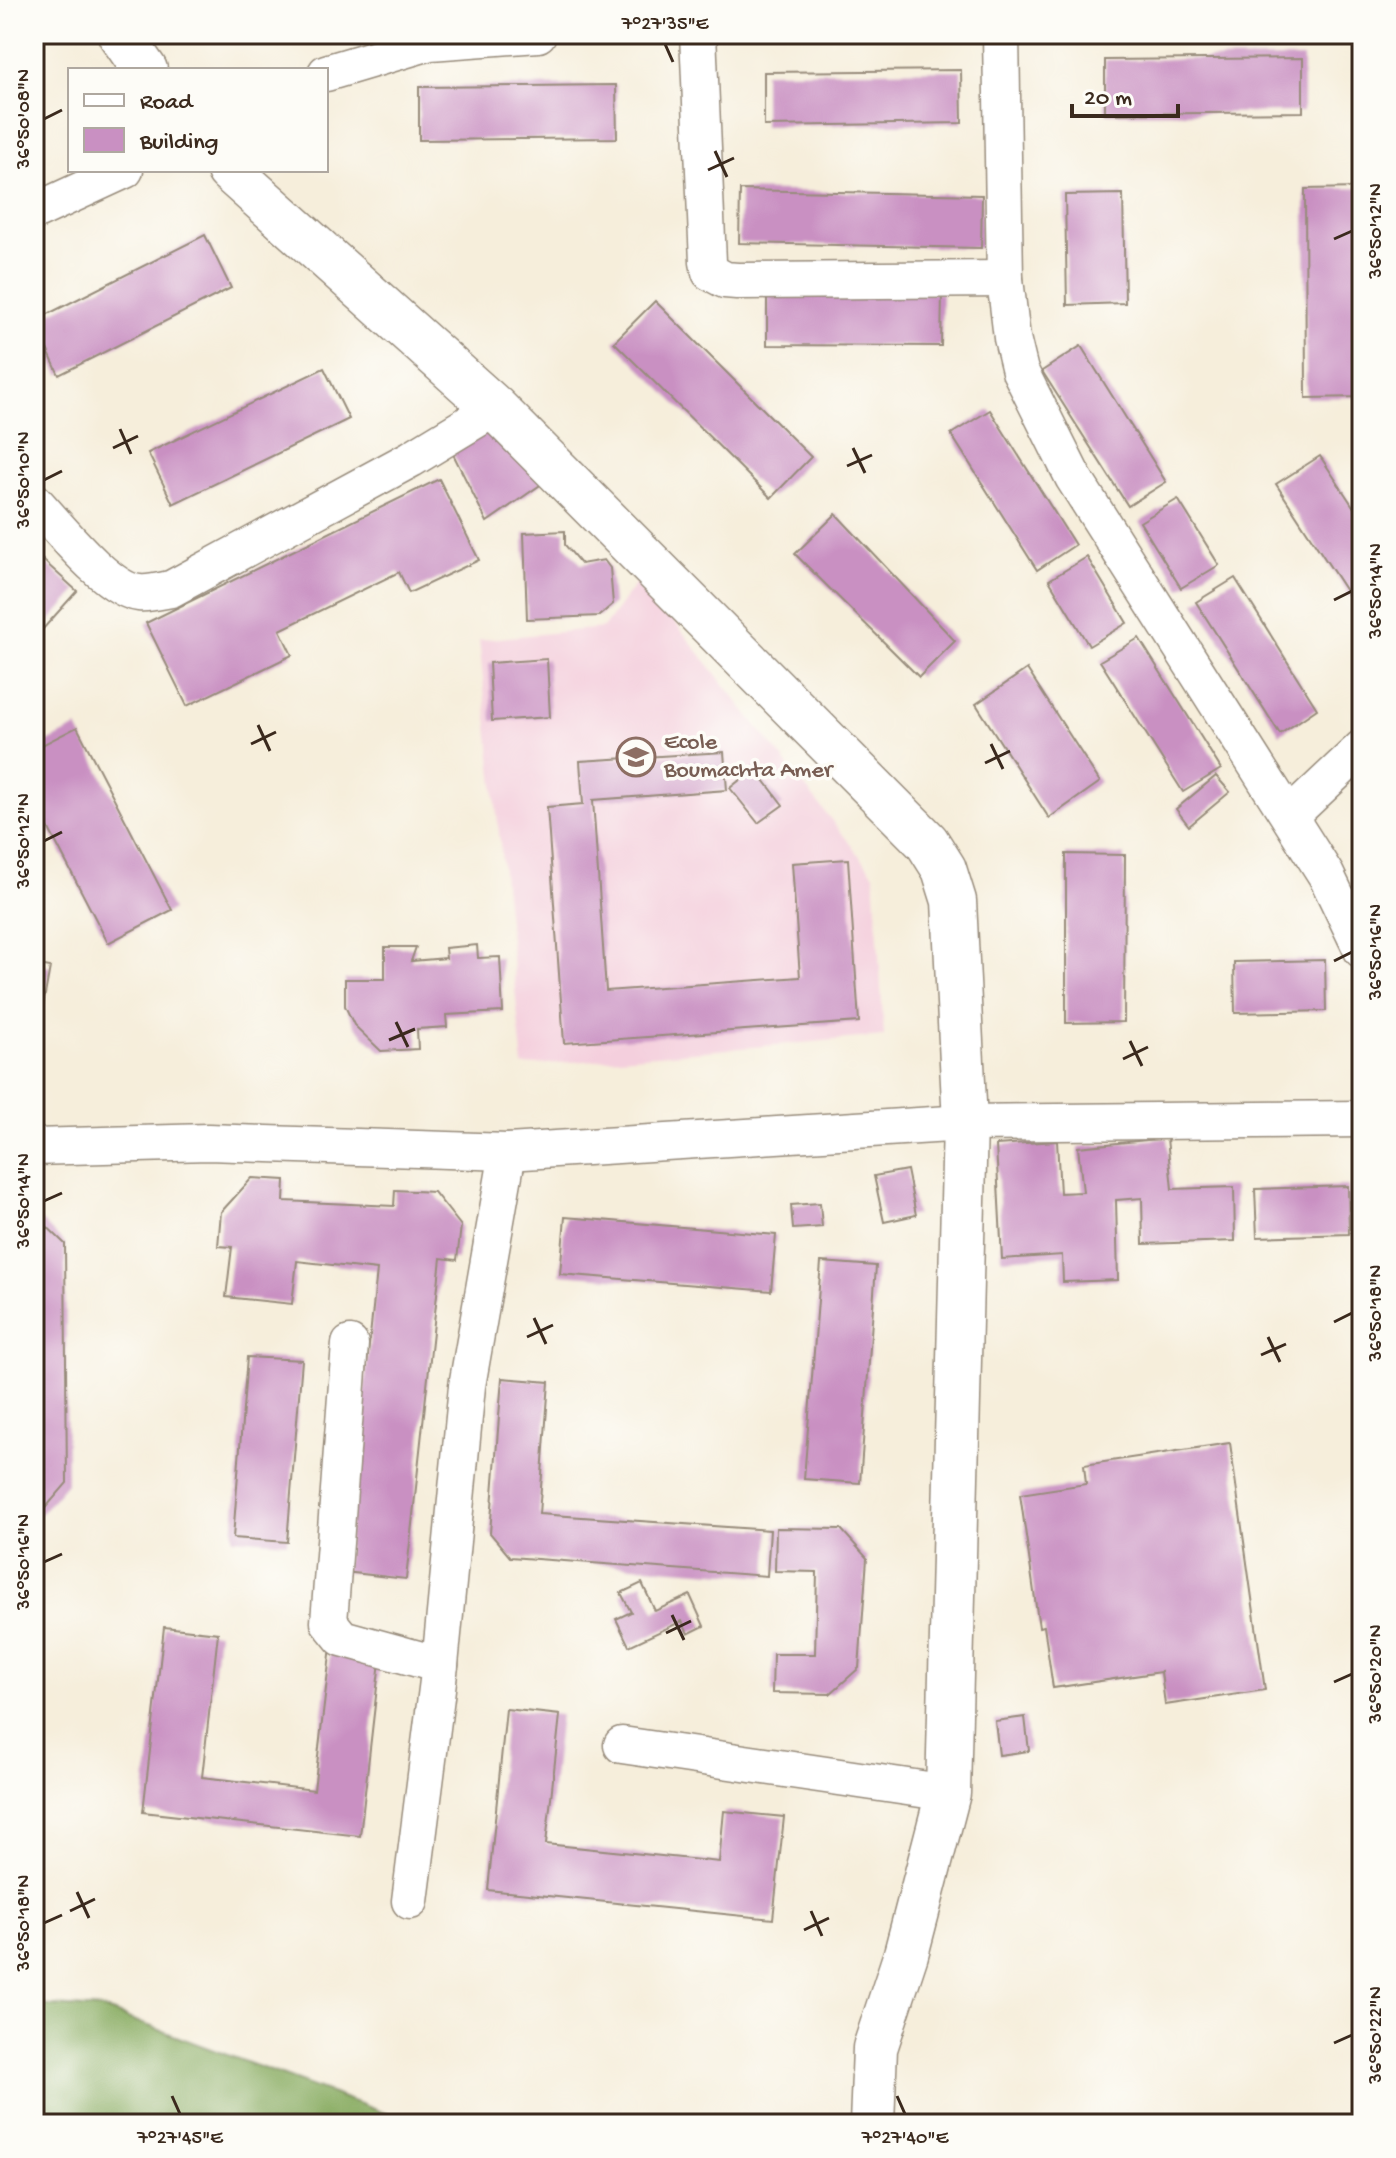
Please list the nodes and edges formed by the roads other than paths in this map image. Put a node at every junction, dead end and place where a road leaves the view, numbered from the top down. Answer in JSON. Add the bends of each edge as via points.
{"nodes":[{"id":1,"x":120,"y":34,"type":"edge"},
{"id":2,"x":538,"y":34,"type":"edge"},
{"id":3,"x":698,"y":34,"type":"edge"},
{"id":4,"x":1001,"y":34,"type":"edge"},
{"id":5,"x":144,"y":68,"type":"edge"},
{"id":6,"x":328,"y":72,"type":"edge"},
{"id":7,"x":121,"y":172,"type":"edge"},
{"id":8,"x":231,"y":172,"type":"edge"},
{"id":9,"x":34,"y":212,"type":"edge"},
{"id":10,"x":1005,"y":279,"type":"junction"},
{"id":11,"x":495,"y":408,"type":"junction"},
{"id":12,"x":34,"y":501,"type":"edge"},
{"id":13,"x":1362,"y":748,"type":"edge"},
{"id":14,"x":1290,"y":816,"type":"junction"},
{"id":15,"x":1362,"y":950,"type":"edge"},
{"id":16,"x":1362,"y":1119,"type":"edge"},
{"id":17,"x":965,"y":1123,"type":"junction"},
{"id":18,"x":34,"y":1147,"type":"edge"},
{"id":19,"x":508,"y":1152,"type":"junction"},
{"id":20,"x":350,"y":1344,"type":"dead end"},
{"id":21,"x":440,"y":1665,"type":"junction"},
{"id":22,"x":622,"y":1745,"type":"dead end"},
{"id":23,"x":948,"y":1793,"type":"junction"},
{"id":24,"x":410,"y":1901,"type":"dead end"},
{"id":25,"x":872,"y":2124,"type":"edge"}],
"edges":[{"from":1,"to":5,"type":"main road"},
{"from":2,"to":6,"type":"street","via":[[430,42]]},
{"from":3,"to":10,"type":"street","via":[[708,262],[717,278]]},
{"from":4,"to":10,"type":"street"},
{"from":7,"to":9,"type":"street"},
{"from":8,"to":11,"type":"main road"},
{"from":10,"to":14,"type":"street","via":[[1020,371],[1060,453]]},
{"from":11,"to":12,"type":"street","via":[[411,459],[171,589],[154,593],[136,593],[112,581]]},
{"from":11,"to":17,"type":"main road","via":[[927,842],[944,869],[954,901]]},
{"from":13,"to":14,"type":"street"},
{"from":14,"to":15,"type":"street"},
{"from":16,"to":17,"type":"street"},
{"from":17,"to":19,"type":"street"},
{"from":17,"to":23,"type":"main road"},
{"from":18,"to":19,"type":"street","via":[[208,1142]]},
{"from":19,"to":21,"type":"street","via":[[467,1386]]},
{"from":20,"to":21,"type":"street","via":[[329,1622],[342,1638]]},
{"from":21,"to":24,"type":"street"},
{"from":22,"to":23,"type":"street"},
{"from":23,"to":25,"type":"main road","via":[[875,2048]]}]}
